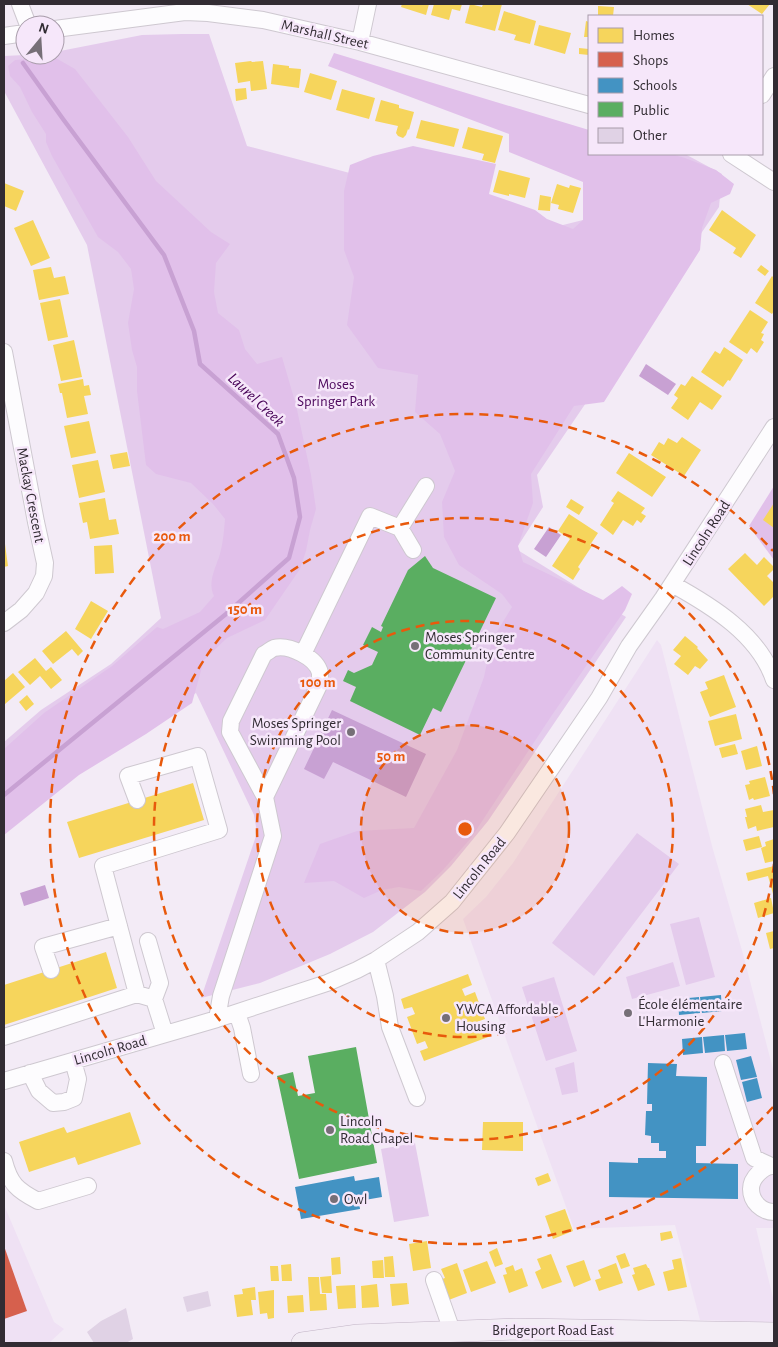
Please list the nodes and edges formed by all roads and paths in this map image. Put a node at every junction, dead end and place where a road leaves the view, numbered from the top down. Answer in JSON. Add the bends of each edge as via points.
{"nodes":[{"id":1,"x":368,"y":4,"type":"edge"},
{"id":2,"x":185,"y":8,"type":"edge"},
{"id":3,"x":65,"y":27,"type":"edge"},
{"id":4,"x":360,"y":42,"type":"junction"},
{"id":5,"x":774,"y":76,"type":"edge"},
{"id":6,"x":763,"y":93,"type":"edge"},
{"id":7,"x":588,"y":105,"type":"edge"},
{"id":8,"x":732,"y":155,"type":"edge"},
{"id":9,"x":774,"y":182,"type":"edge"},
{"id":10,"x":4,"y":352,"type":"edge"},
{"id":11,"x":774,"y":427,"type":"edge"},
{"id":12,"x":426,"y":486,"type":"dead end"},
{"id":13,"x":400,"y":528,"type":"junction"},
{"id":14,"x":413,"y":550,"type":"dead end"},
{"id":15,"x":672,"y":584,"type":"junction"},
{"id":16,"x":4,"y":623,"type":"edge"},
{"id":17,"x":302,"y":654,"type":"junction"},
{"id":18,"x":774,"y":680,"type":"edge"},
{"id":19,"x":265,"y":797,"type":"junction"},
{"id":20,"x":137,"y":800,"type":"dead end"},
{"id":21,"x":119,"y":926,"type":"junction"},
{"id":22,"x":148,"y":941,"type":"dead end"},
{"id":23,"x":376,"y":960,"type":"junction"},
{"id":24,"x":51,"y":970,"type":"dead end"},
{"id":25,"x":137,"y":994,"type":"junction"},
{"id":26,"x":154,"y":999,"type":"junction"},
{"id":27,"x":237,"y":1013,"type":"junction"},
{"id":28,"x":217,"y":1019,"type":"junction"},
{"id":29,"x":165,"y":1034,"type":"junction"},
{"id":30,"x":4,"y":1038,"type":"edge"},
{"id":31,"x":73,"y":1061,"type":"junction"},
{"id":32,"x":723,"y":1063,"type":"dead end"},
{"id":33,"x":30,"y":1073,"type":"junction"},
{"id":34,"x":251,"y":1074,"type":"dead end"},
{"id":35,"x":4,"y":1081,"type":"edge"},
{"id":36,"x":417,"y":1098,"type":"dead end"},
{"id":37,"x":4,"y":1161,"type":"edge"},
{"id":38,"x":771,"y":1166,"type":"edge"},
{"id":39,"x":88,"y":1186,"type":"dead end"},
{"id":40,"x":774,"y":1212,"type":"edge"},
{"id":41,"x":434,"y":1280,"type":"dead end"},
{"id":42,"x":452,"y":1331,"type":"junction"},
{"id":43,"x":774,"y":1333,"type":"edge"},
{"id":44,"x":302,"y":1343,"type":"edge"}],
"edges":[{"from":1,"to":4,"type":"street"},
{"from":2,"to":3,"type":"street","name":"Marshall Street"},
{"from":2,"to":4,"type":"street","name":"Marshall Street","via":[[264,20]]},
{"from":4,"to":7,"type":"street","name":"Marshall Street"},
{"from":5,"to":6,"type":"street"},
{"from":8,"to":9,"type":"street"},
{"from":10,"to":16,"type":"street","name":"Mackay Crescent","via":[[45,563],[44,576],[36,593]]},
{"from":11,"to":15,"type":"street","name":"Lincoln Road"},
{"from":12,"to":13,"type":"street"},
{"from":13,"to":14,"type":"street"},
{"from":13,"to":17,"type":"street","via":[[370,516]]},
{"from":15,"to":18,"type":"street","via":[[742,632],[759,651]]},
{"from":15,"to":23,"type":"street","name":"Lincoln Road","via":[[629,646],[600,698],[507,833],[452,902],[418,932]]},
{"from":17,"to":19,"type":"street","via":[[313,661],[320,672],[320,686]]},
{"from":17,"to":19,"type":"street","via":[[287,648],[275,648],[264,654],[231,721],[230,732]]},
{"from":19,"to":28,"type":"street","via":[[273,836],[221,996]]},
{"from":20,"to":21,"type":"street","via":[[128,776],[198,756],[219,830],[103,866]]},
{"from":21,"to":24,"type":"street","via":[[43,947]]},
{"from":21,"to":25,"type":"street"},
{"from":22,"to":26,"type":"street","via":[[160,983]]},
{"from":23,"to":27,"type":"street","name":"Lincoln Road","via":[[327,983]]},
{"from":23,"to":36,"type":"street","via":[[390,1028]]},
{"from":25,"to":26,"type":"street"},
{"from":25,"to":30,"type":"street"},
{"from":26,"to":29,"type":"street"},
{"from":27,"to":28,"type":"street","name":"Lincoln Road"},
{"from":27,"to":34,"type":"street"},
{"from":28,"to":29,"type":"street","name":"Lincoln Road"},
{"from":29,"to":31,"type":"street","name":"Lincoln Road"},
{"from":31,"to":33,"type":"street","name":"Lincoln Road"},
{"from":31,"to":33,"type":"street","via":[[78,1079],[74,1098],[64,1102],[53,1103],[39,1091]]},
{"from":32,"to":38,"type":"street","via":[[754,1158]]},
{"from":33,"to":35,"type":"street","name":"Lincoln Road"},
{"from":37,"to":39,"type":"street","via":[[15,1186],[38,1201]]},
{"from":38,"to":40,"type":"street","via":[[758,1173],[751,1190],[757,1204],[768,1212]]},
{"from":41,"to":42,"type":"street"},
{"from":42,"to":43,"type":"main road","name":"Bridgeport Road East","via":[[516,1328]]},
{"from":42,"to":44,"type":"main road","name":"Bridgeport Road East","via":[[358,1336]]}]}
